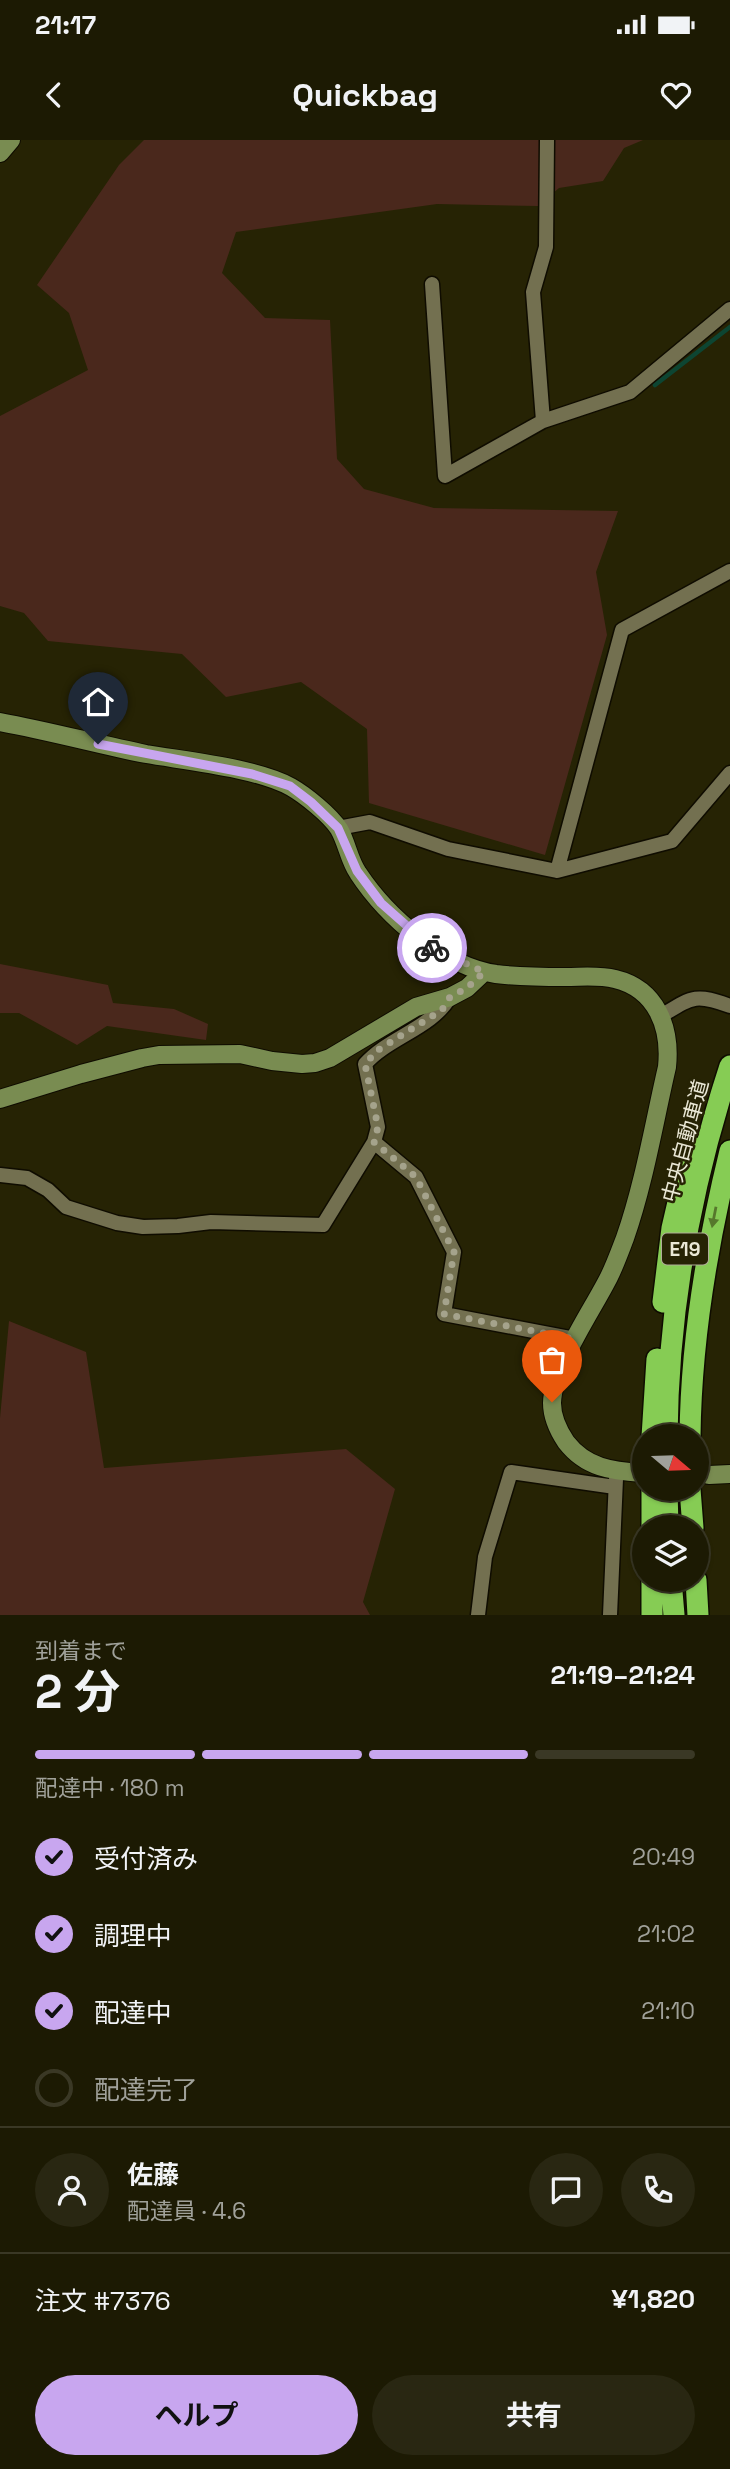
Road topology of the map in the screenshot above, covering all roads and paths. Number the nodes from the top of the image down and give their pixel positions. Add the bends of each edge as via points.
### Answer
1 (11, 140) edge
2 (547, 140) edge
3 (0, 153) edge
4 (432, 284) dead end
5 (730, 309) edge
6 (543, 421) junction
7 (730, 571) edge
8 (0, 722) edge
9 (730, 773) edge
10 (338, 828) junction
11 (557, 871) junction
12 (484, 972) junction
13 (450, 997) junction
14 (730, 1006) edge
15 (661, 1016) junction
16 (730, 1066) edge
17 (0, 1099) edge
18 (710, 1131) junction
19 (374, 1142) junction
20 (730, 1151) edge
21 (0, 1175) edge
22 (575, 1339) junction
23 (652, 1424) edge
24 (668, 1424) edge
25 (691, 1424) edge
26 (730, 1474) edge
27 (709, 1475) dead end
28 (616, 1479) junction
29 (632, 1480) edge
30 (652, 1592) edge
31 (672, 1592) edge
32 (697, 1592) edge
33 (478, 1615) edge
34 (610, 1615) edge
35 (652, 1615) edge
36 (674, 1615) edge
37 (698, 1615) edge

1 - 3 street
2 - 6 street via 546,247 533,292
4 - 6 street via 445,476
5 - 6 street via 630,392
7 - 11 street via 622,630
8 - 10 street via 252,774 290,786
9 - 11 street via 672,841
10 - 11 street via 370,822 448,849
10 - 12 street via 357,871 381,903 433,950
12 - 13 street
12 - 15 street via 613,978 644,994
13 - 17 street via 416,1007 315,1063 240,1054 159,1055
13 - 19 street via 442,1010 378,1050 365,1064 378,1127
14 - 15 street via 705,997 684,1002
15 - 22 street via 668,1038 667,1067 632,1212 609,1277
16 - 18 highway, 中央自動車道 / E19
18 - 23 highway via 685,1172 672,1228
18 - 24 highway, 中央自動車道 / E19 via 675,1309
19 - 21 street via 323,1225 211,1222 143,1227 117,1223 66,1207 48,1189 27,1178
19 - 22 street via 416,1177 454,1252 444,1314
20 -> 25 highway, E19 via 714,1215 698,1318
22 - 28 street via 554,1389 553,1414 573,1451
26 - 27 street
28 - 29 street
28 - 33 street via 511,1472 485,1557
28 - 34 street
30 - 35 highway
31 - 36 highway
32 - 37 highway

